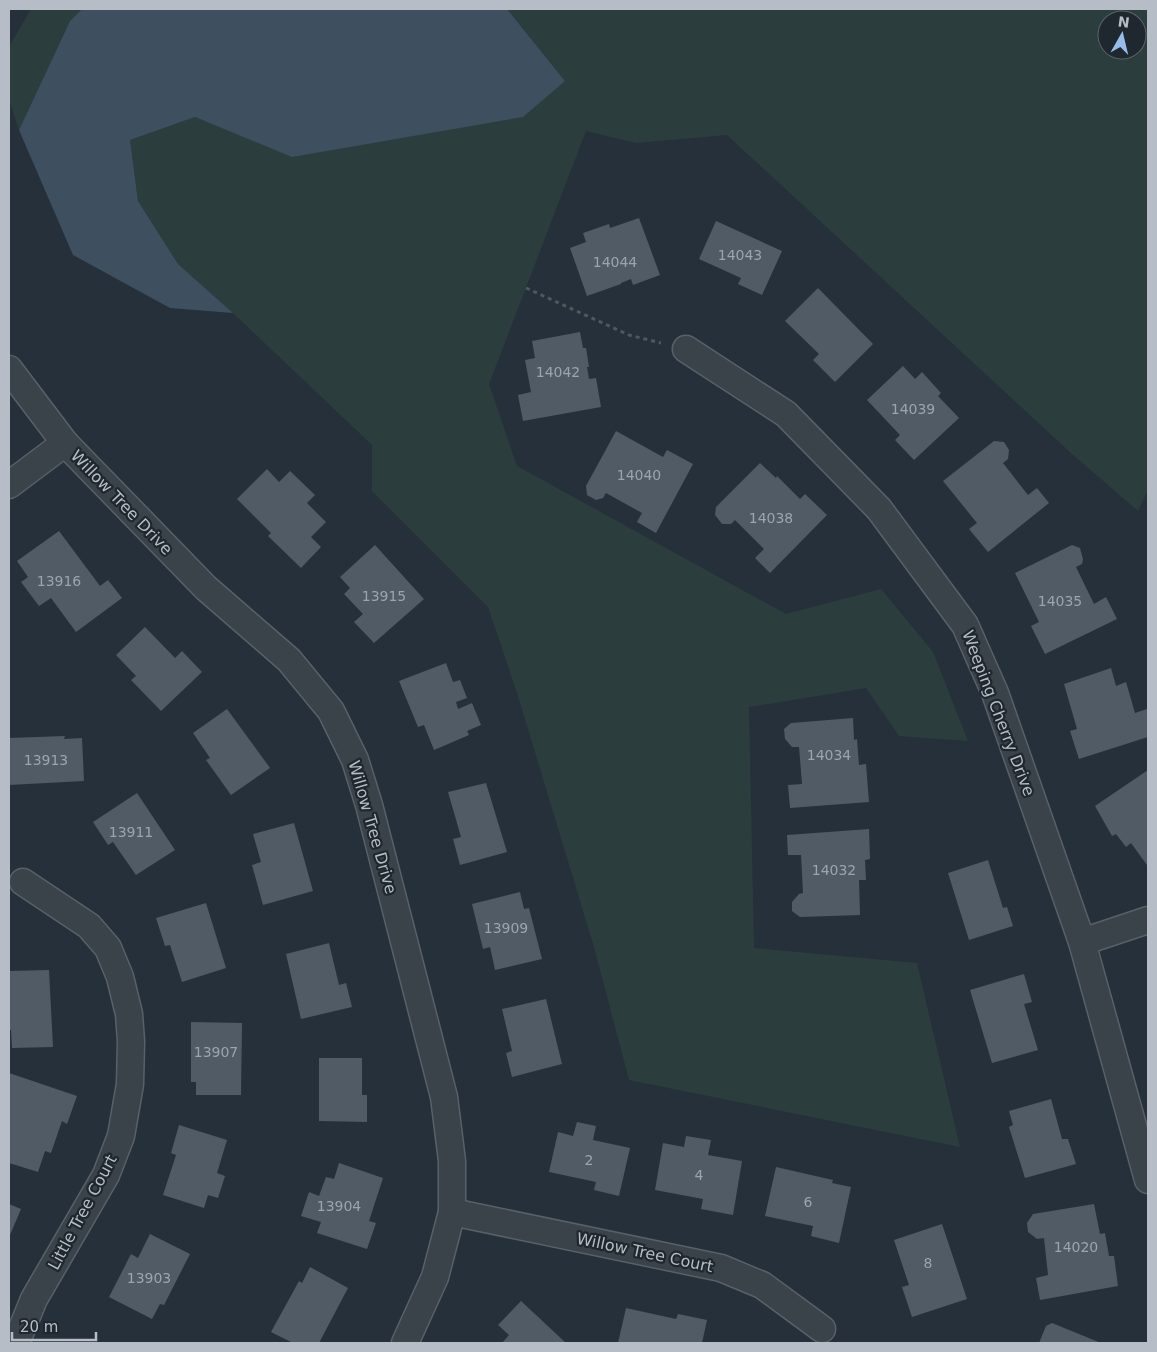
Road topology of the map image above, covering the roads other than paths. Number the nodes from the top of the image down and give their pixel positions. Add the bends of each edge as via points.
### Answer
1 (686, 349) road end
2 (9, 369) edge
3 (65, 443) junction
4 (9, 485) edge
5 (23, 882) dead end
6 (1148, 920) edge
7 (1082, 942) junction
8 (1148, 1180) edge
9 (452, 1212) junction
10 (822, 1330) dead end
11 (16, 1343) edge
12 (405, 1343) edge

1 - 7 street, Weeping Cherry Drive via 786,414 879,509 966,625 995,693
2 - 3 street, Willow Tree Drive
3 - 4 street
3 - 9 street, Willow Tree Drive via 206,588 289,660 331,711 355,760 369,805 444,1097 452,1161
5 - 11 street, Little Tree Court via 89,926 108,948 120,977 129,1014 131,1049 130,1084 121,1136 106,1175 34,1299
6 - 7 street
7 - 8 street, Weeping Cherry Drive
9 - 10 street, Willow Tree Court via 721,1268 762,1285
9 - 12 street, Willow Tree Drive via 435,1277

